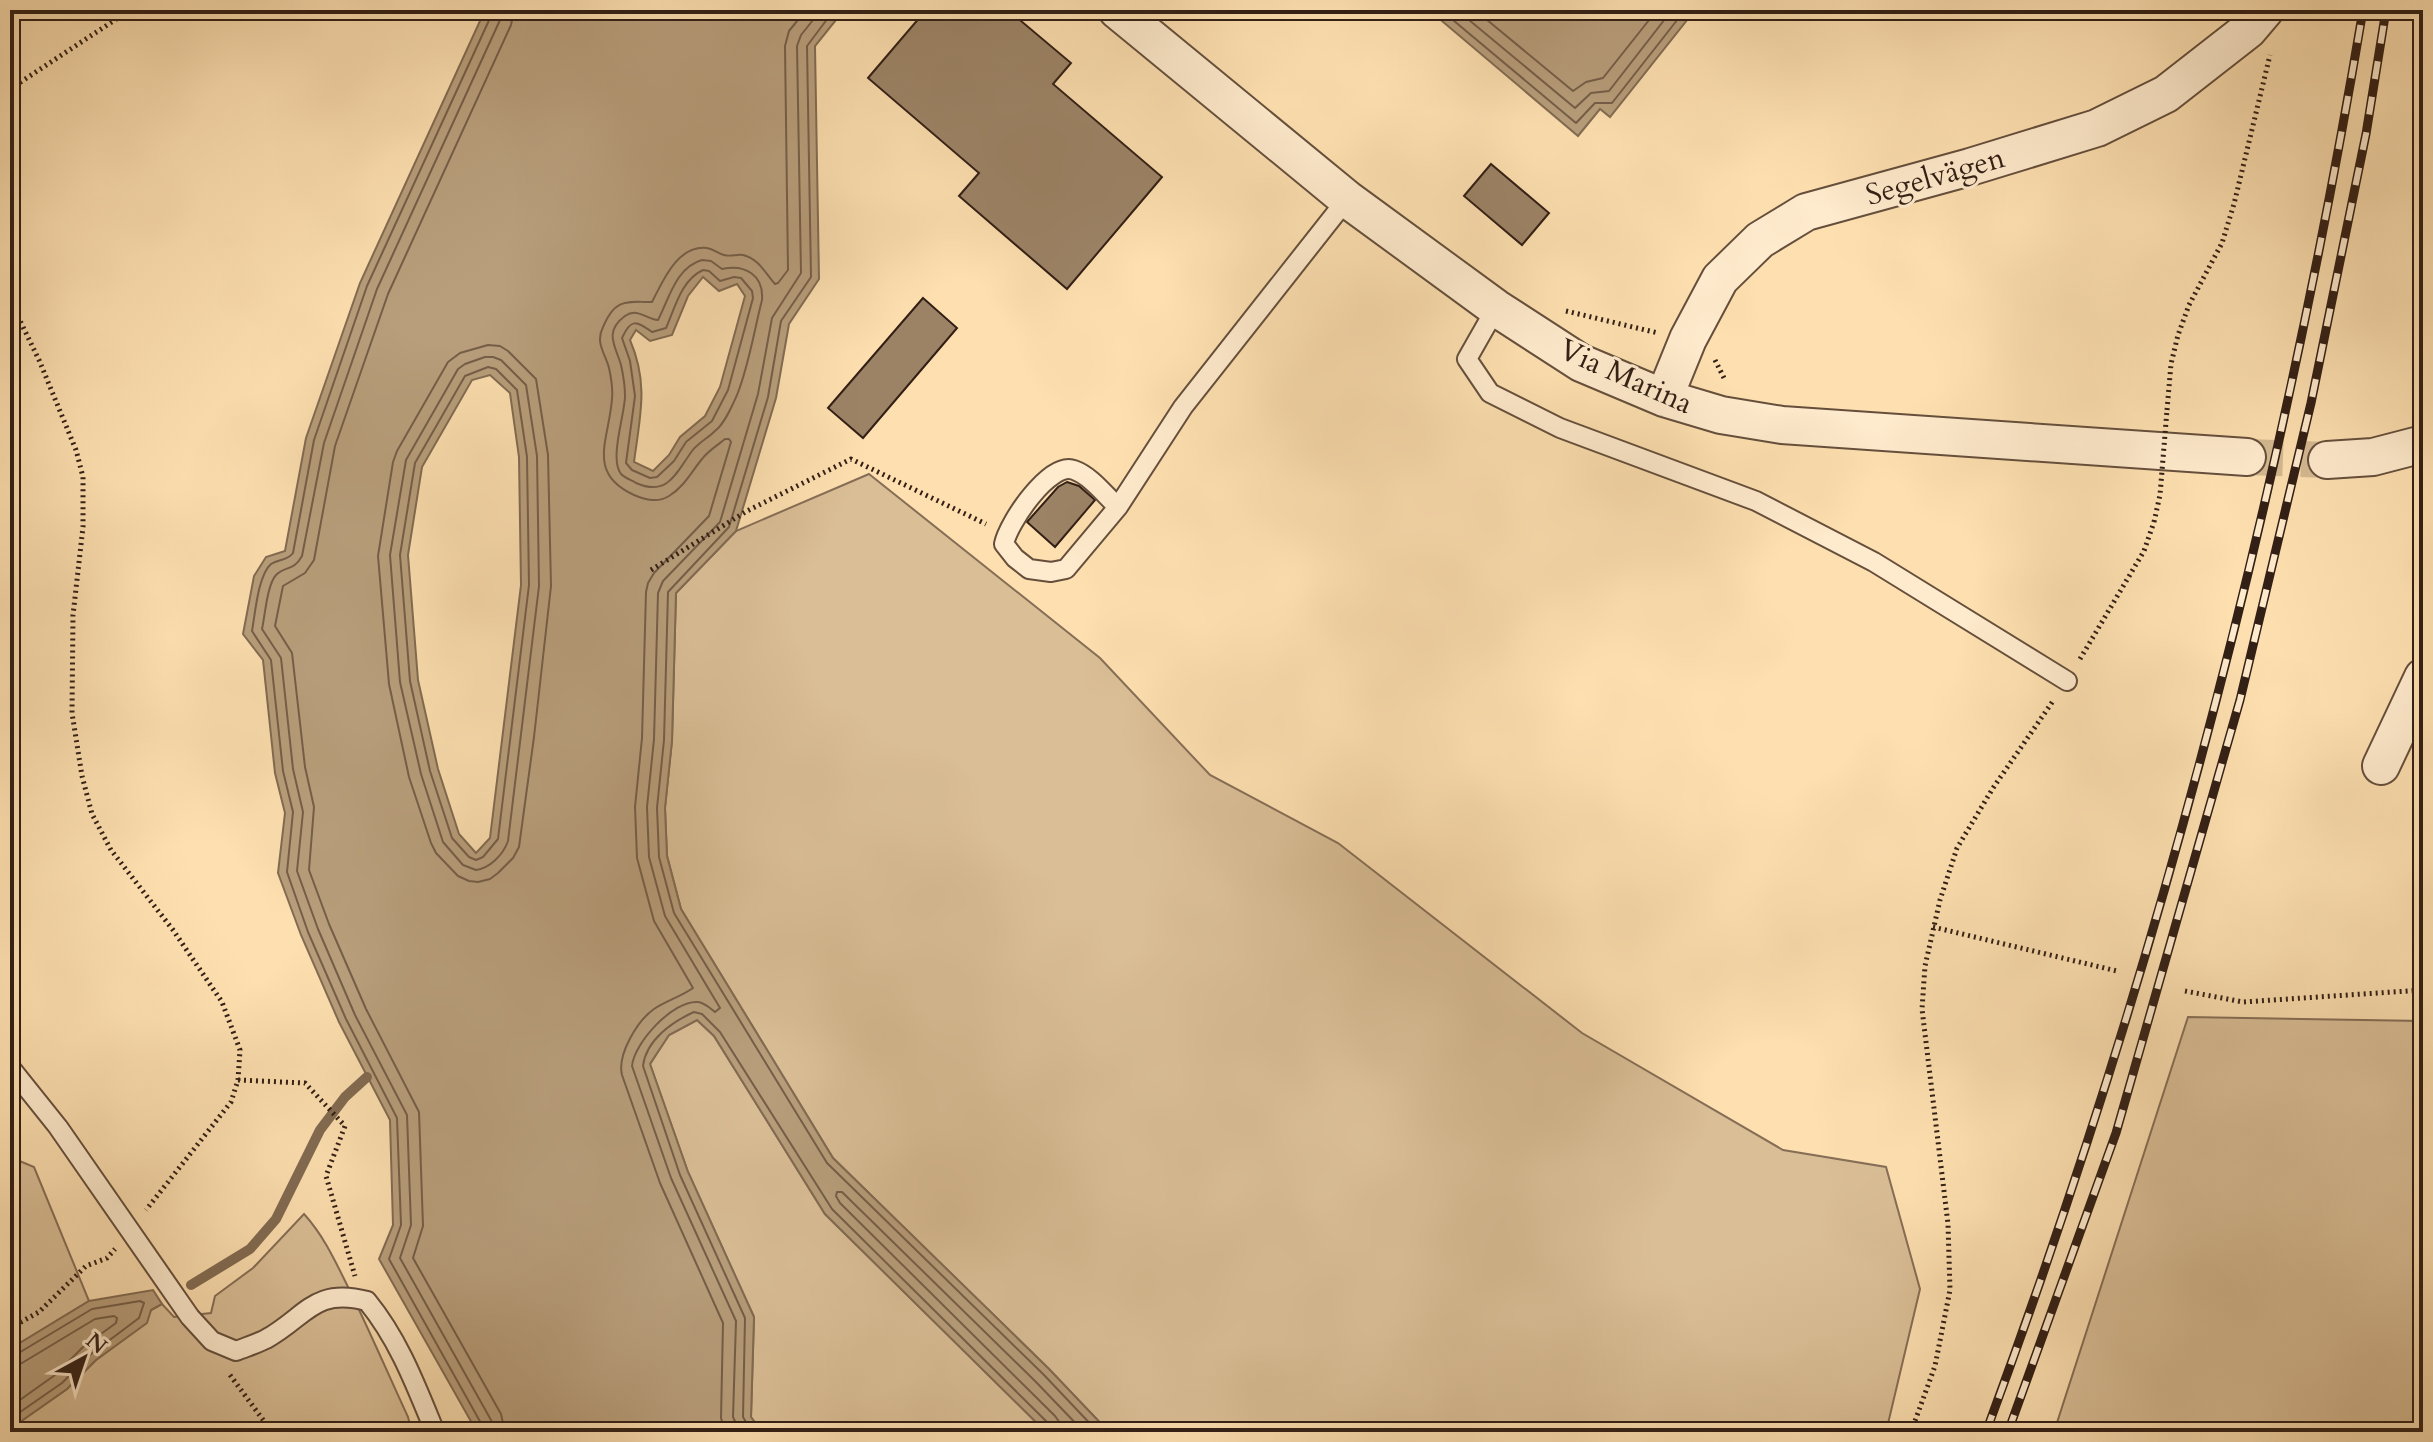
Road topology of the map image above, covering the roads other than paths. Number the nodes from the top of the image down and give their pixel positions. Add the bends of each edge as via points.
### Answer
1 (1117, 10) edge
2 (2265, 11) edge
3 (1347, 199) junction
4 (1496, 308) junction
5 (1664, 398) junction
6 (2423, 444) edge
7 (2247, 457) tunnel mouth
8 (2327, 460) tunnel mouth
9 (1118, 507) junction
10 (2423, 677) edge
11 (2067, 681) road end
12 (2381, 766) dead end
13 (10, 1067) edge
14 (435, 1432) edge

1 - 3 street, Via Marina
2 - 5 street, Segelvägen via 2166,94 2097,128 1806,212 1760,240 1720,279
3 - 4 street, Via Marina
3 - 9 lane via 1183,407
4 - 5 street, Via Marina via 1581,363
4 - 11 lane via 1467,359 1490,393 1560,428 1756,501 1874,562
5 - 7 street, Via Marina via 1782,425
6 - 8 street via 2373,457
9 - 9 lane via 1066,569 1029,569 1004,544 1014,518 1061,470 1083,474
10 - 12 street
13 - 14 lane via 212,1341 236,1351 267,1339 316,1303 338,1296 367,1301 403,1355

